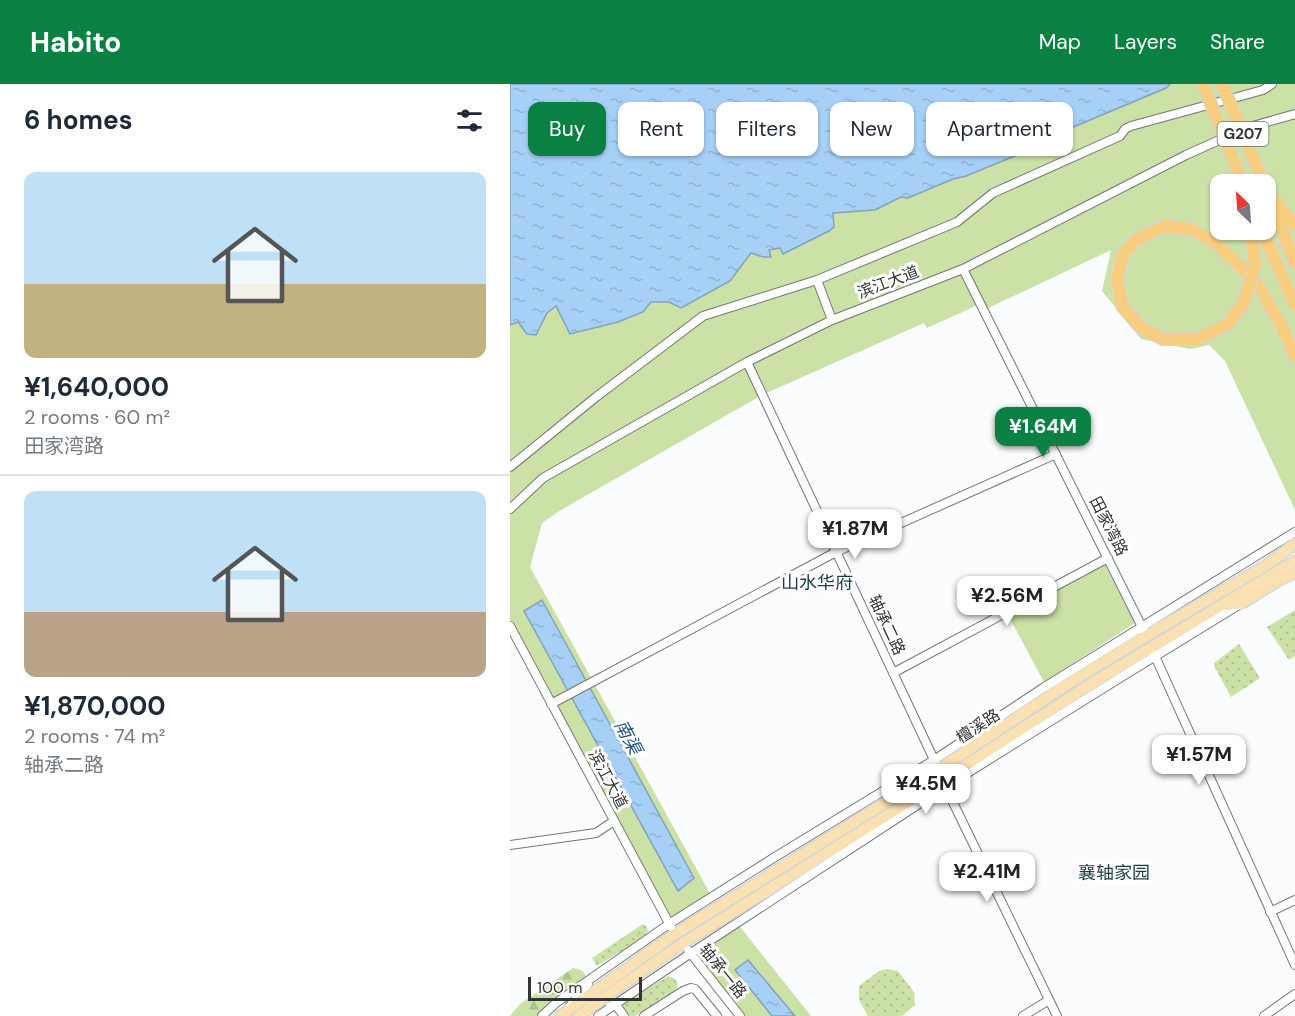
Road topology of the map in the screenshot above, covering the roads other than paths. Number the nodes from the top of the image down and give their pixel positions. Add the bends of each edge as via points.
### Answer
1 (1203, 84) edge
2 (1222, 84) edge
3 (1272, 84) edge
4 (1295, 114) edge
5 (1239, 174) edge
6 (1260, 174) edge
7 (1276, 202) edge
8 (1276, 215) edge
9 (1295, 226) edge
10 (1210, 239) edge
11 (1212, 240) edge
12 (1252, 240) edge
13 (1266, 240) edge
14 (1295, 263) edge
15 (963, 269) junction
16 (1251, 278) edge
17 (1251, 278) edge
18 (1251, 278) edge
19 (1251, 278) edge
20 (817, 280) junction
21 (1295, 305) edge
22 (832, 320) junction
23 (1295, 356) edge
24 (747, 362) junction
25 (1056, 454) junction
26 (510, 467) edge
27 (510, 509) edge
28 (1295, 532) edge
29 (1295, 542) edge
30 (836, 552) junction
31 (1108, 558) junction
32 (1295, 561) edge
33 (1295, 573) edge
34 (1244, 602) junction
35 (1221, 606) junction
36 (510, 626) edge
37 (1144, 632) junction
38 (1153, 652) junction
39 (893, 673) junction
40 (553, 703) junction
41 (936, 765) junction
42 (944, 784) junction
43 (614, 821) junction
44 (510, 845) edge
45 (1295, 900) edge
46 (1270, 912) junction
47 (672, 929) junction
48 (682, 944) junction
49 (691, 953) junction
50 (1295, 965) edge
51 (594, 977) junction
52 (1295, 994) edge
53 (1049, 1000) junction
54 (615, 1004) junction
55 (563, 1013) edge
56 (542, 1016) edge
57 (581, 1016) edge
58 (598, 1016) edge
59 (624, 1016) edge
60 (644, 1016) edge
61 (717, 1016) edge
62 (740, 1016) edge
63 (1023, 1016) edge
64 (1057, 1016) edge
65 (1264, 1016) edge

1 - 5 highway, G207, bridge
2 - 6 highway, G207, bridge
3 - 20 street via 1263,90 1131,126 1120,136 993,193 957,222
4 - 15 street, 滨江大道 via 1246,128 1186,155
7 - 9 highway
8 - 14 highway
10 - 17 highway, bridge via 1190,229 1166,226 1137,239 1122,256 1117,280 1122,306 1140,327 1163,339 1197,339 1229,322 1244,302
11 - 18 highway, bridge
12 - 16 highway, bridge
13 - 21 highway
15 - 22 street, 滨江大道
15 - 25 street, 田家湾路
19 - 23 highway, bridge via 1281,325
20 - 22 street
20 - 26 street via 703,316
22 - 24 street, 滨江大道
24 - 27 street, 滨江大道 via 543,478
24 - 30 street, 轴承二路
25 - 30 street
25 - 31 street, 田家湾路
28 - 37 street
29 - 37 main road, 檀溪路 via 1269,563
30 - 39 street, 轴承二路
30 - 40 street
31 - 37 street, 田家湾路
31 - 39 street
32 - 35 main road, 檀溪路
33 - 34 main road
34 - 35 main road
34 - 38 street
35 - 38 main road, 檀溪路
36 - 40 street, 滨江大道
37 - 41 main road, 檀溪路
38 - 42 main road, 檀溪路 via 1094,682
38 - 46 street
39 - 41 street, 轴承二路
40 - 43 street, 滨江大道
41 - 47 main road, 檀溪路
42 - 48 main road, 檀溪路
42 - 49 street
42 - 53 street
43 - 44 street via 596,833
43 - 47 street, 滨江大道
45 - 46 street
46 - 50 street
47 - 48 street, 滨江大道
47 - 51 street
47 - 55 main road, 檀溪路
48 - 49 street, 轴承一路
48 - 57 main road, 檀溪路
49 - 54 street
49 - 62 street, 轴承一路
51 - 55 street
51 - 56 street
52 - 65 street
53 - 63 street
53 - 64 street
54 - 57 street
54 - 58 street
54 - 59 street
60 - 61 street via 691,987

